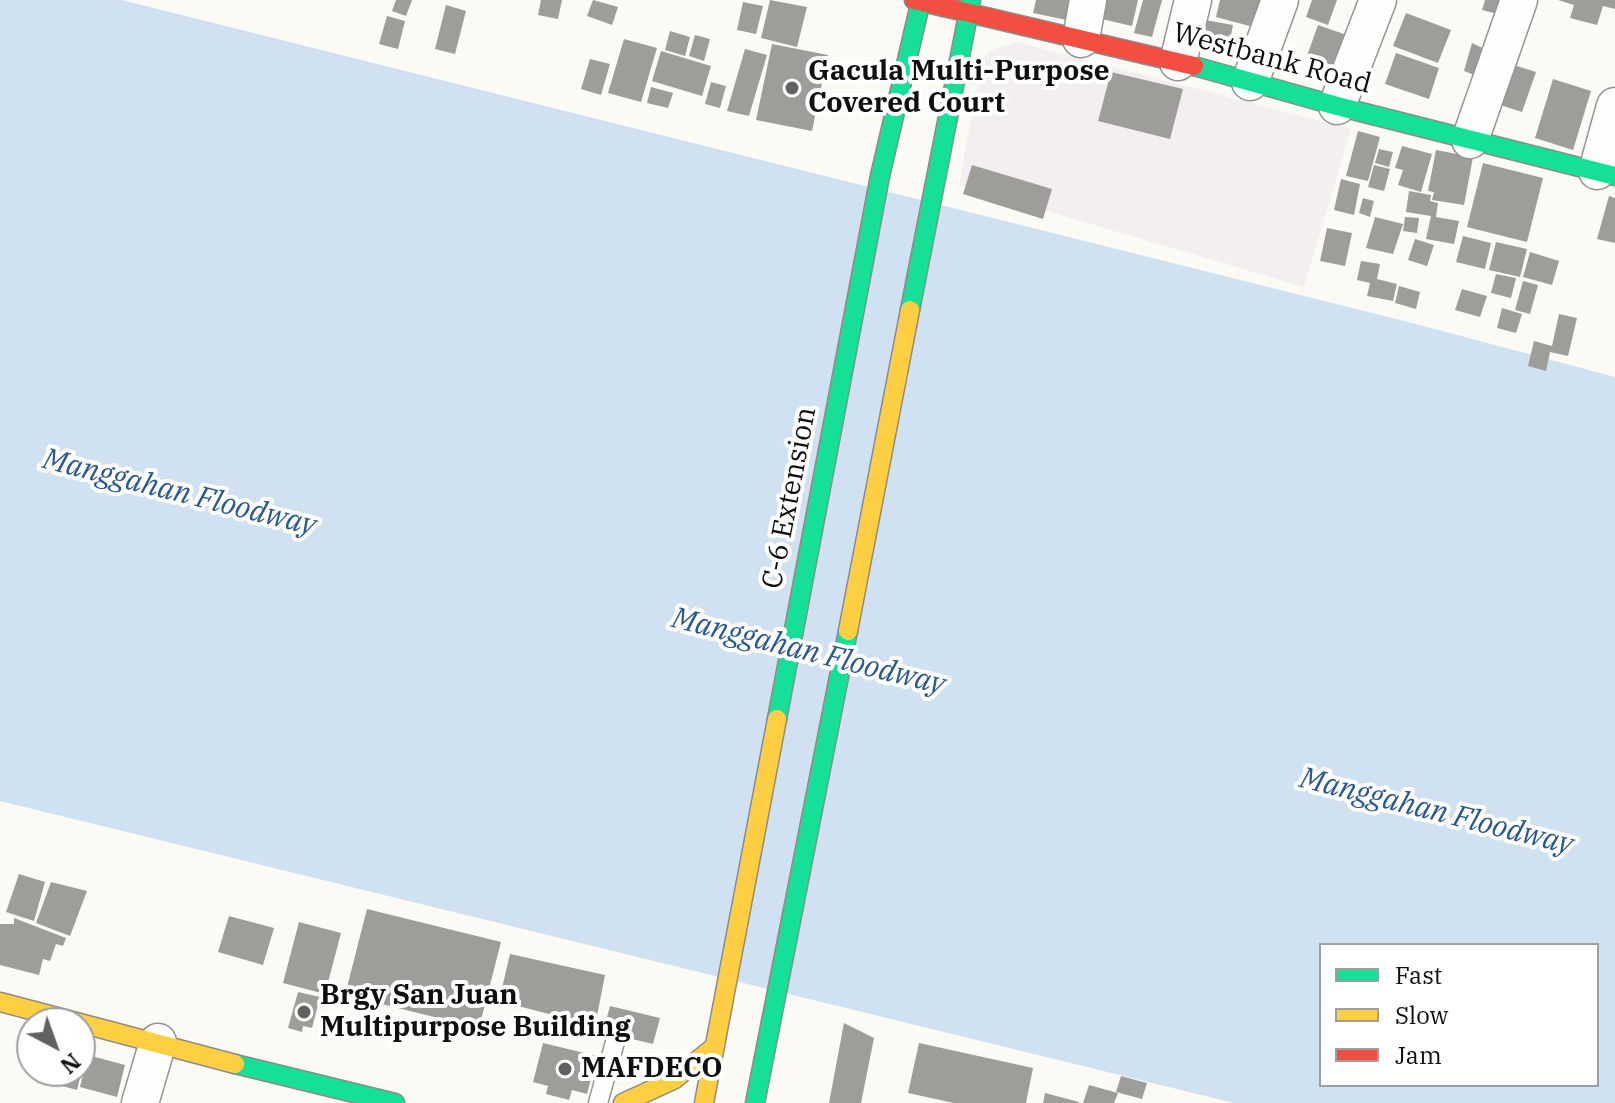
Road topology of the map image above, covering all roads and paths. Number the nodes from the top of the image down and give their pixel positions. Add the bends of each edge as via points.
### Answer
1 (1088, 0) edge
2 (1193, 0) edge
3 (1280, 0) edge
4 (1378, 0) edge
5 (1519, 0) edge
6 (918, 1) edge
7 (970, 8) edge
8 (1081, 39) junction
9 (1178, 62) junction
10 (1250, 82) junction
11 (1337, 106) junction
12 (1615, 106) edge
13 (1470, 140) junction
14 (1606, 173) edge
15 (0, 1002) edge
16 (158, 1042) junction
17 (615, 1042) dead end
18 (715, 1046) junction
19 (293, 1091) edge
20 (760, 1092) edge
21 (140, 1103) edge
22 (395, 1103) edge
23 (598, 1103) edge
24 (623, 1103) edge
25 (704, 1103) edge

1 - 8 street
2 - 9 street
3 - 10 street
4 - 11 street
5 - 13 street
6 - 7 main road, Westbank Road
6 - 18 main road, C-6 Extension
7 - 8 main road, Westbank Road
7 - 20 main road
8 - 9 main road, Westbank Road
9 - 10 main road, Westbank Road
10 - 11 main road, Westbank Road
11 - 13 main road, Westbank Road
12 - 14 street
13 - 14 main road, Westbank Road
15 - 16 main road
16 - 19 main road
16 - 21 street
17 - 23 lane
18 - 24 main road via 675,1079
18 - 25 main road, C-6 Extension
19 - 22 main road

